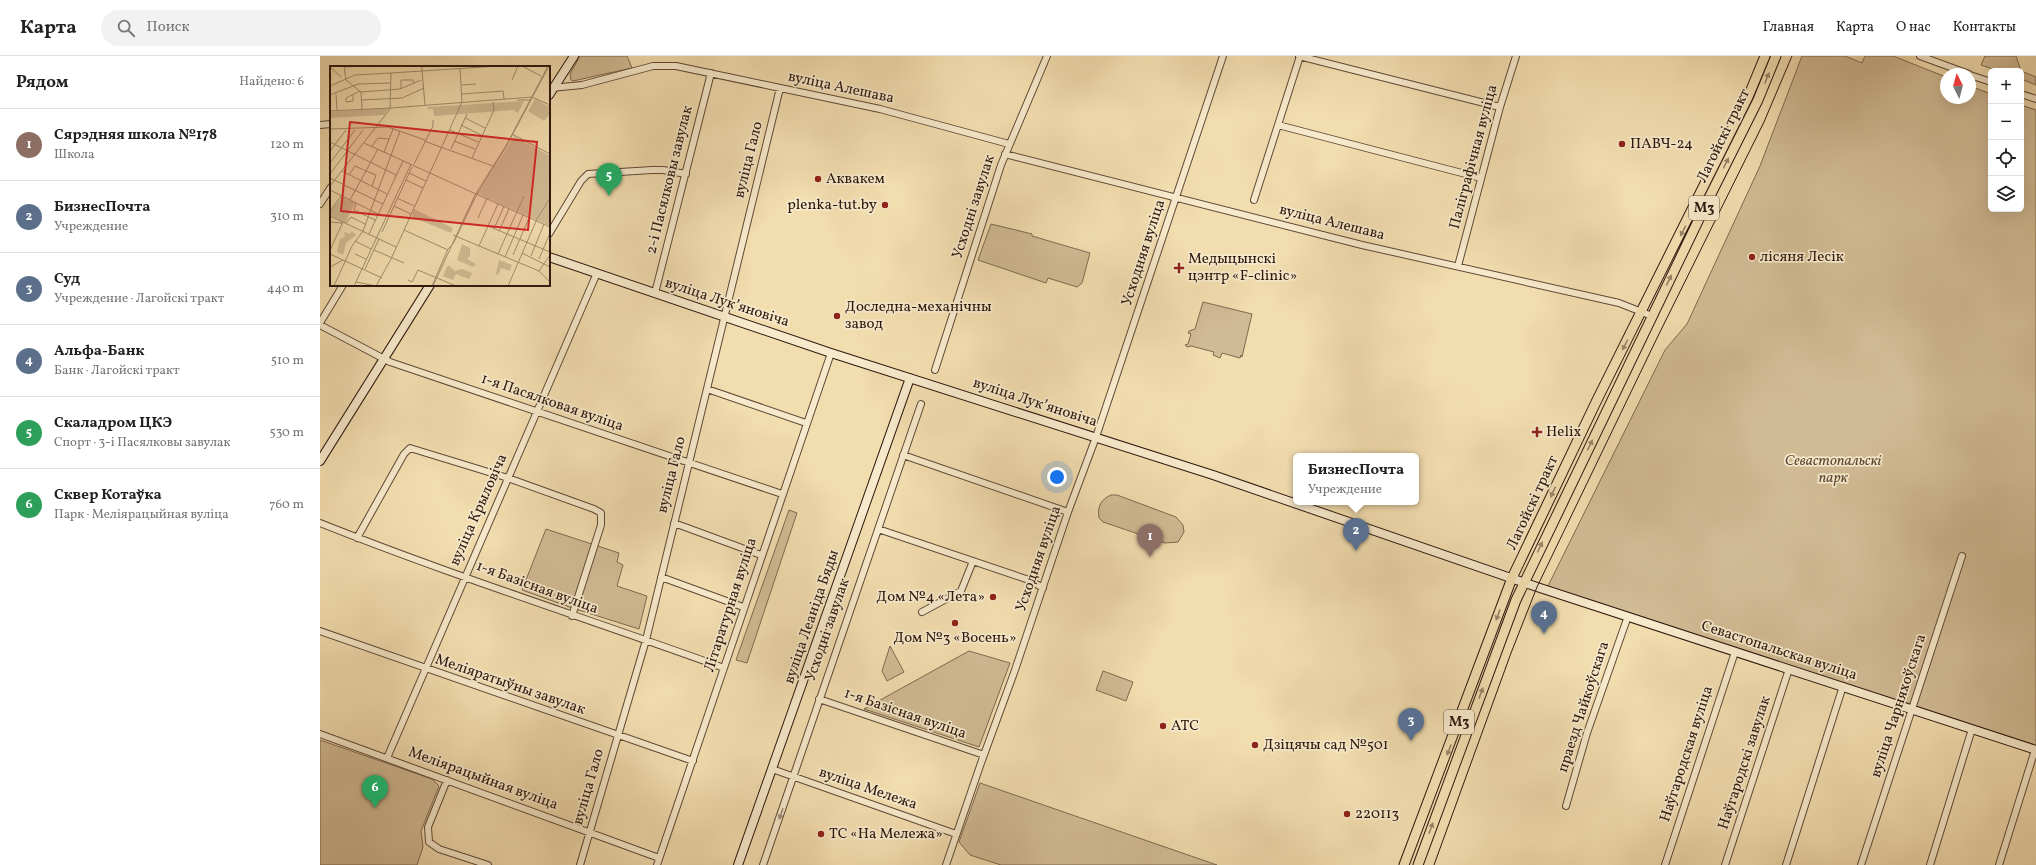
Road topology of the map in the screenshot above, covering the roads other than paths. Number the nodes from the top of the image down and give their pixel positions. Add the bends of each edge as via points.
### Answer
1 (574, 56) edge
2 (1047, 56) edge
3 (1223, 56) edge
4 (1300, 56) edge
5 (1516, 56) edge
6 (1765, 56) edge
7 (1776, 56) edge
8 (1920, 56) edge
9 (1953, 68) edge
10 (711, 73) junction
11 (1976, 77) edge
12 (1988, 81) edge
13 (551, 88) edge
14 (780, 88) junction
15 (2024, 95) edge
16 (2036, 99) edge
17 (1500, 107) junction
18 (330, 124) edge
19 (320, 125) edge
20 (1278, 126) junction
21 (1009, 144) junction
22 (1005, 154) junction
23 (686, 174) junction
24 (1481, 178) junction
25 (330, 189) edge
26 (1176, 196) junction
27 (1254, 200) dead end
28 (320, 204) edge
29 (550, 232) edge
30 (550, 257) edge
31 (1458, 266) junction
32 (597, 273) junction
33 (342, 286) edge
34 (429, 286) edge
35 (655, 293) junction
36 (1642, 310) junction
37 (724, 316) junction
38 (1652, 316) junction
39 (320, 324) edge
40 (831, 352) junction
41 (384, 359) junction
42 (935, 370) dead end
43 (910, 378) junction
44 (707, 389) junction
45 (921, 404) dead end
46 (536, 412) junction
47 (806, 423) junction
48 (1096, 437) junction
49 (903, 455) junction
50 (320, 461) edge
51 (689, 461) junction
52 (508, 478) junction
53 (782, 494) junction
54 (1293, 502) edge
55 (1301, 505) edge
56 (1068, 512) junction
57 (320, 523) edge
58 (674, 523) junction
59 (878, 529) junction
60 (357, 538) junction
61 (761, 555) junction
62 (1962, 556) dead end
63 (973, 561) junction
64 (464, 576) junction
65 (661, 578) junction
66 (1512, 578) junction
67 (1524, 582) junction
68 (1043, 588) junction
69 (743, 607) junction
70 (922, 612) dead end
71 (572, 616) junction
72 (1628, 616) junction
73 (320, 631) edge
74 (646, 640) junction
75 (1735, 652) junction
76 (724, 668) junction
77 (424, 669) junction
78 (1789, 669) junction
79 (1843, 686) junction
80 (819, 699) junction
81 (1912, 709) junction
82 (1972, 729) junction
83 (320, 734) edge
84 (618, 736) junction
85 (2035, 750) edge
86 (984, 755) junction
87 (387, 758) junction
88 (693, 761) junction
89 (772, 770) junction
90 (794, 777) junction
91 (447, 780) junction
92 (1566, 806) dead end
93 (590, 832) junction
94 (956, 834) junction
95 (658, 862) edge
96 (488, 865) edge
97 (580, 865) edge
98 (738, 865) edge
99 (763, 865) edge
100 (946, 865) edge
101 (1404, 865) edge
102 (1418, 865) edge
103 (1666, 865) edge
104 (1725, 865) edge
105 (1786, 865) edge
106 (1860, 865) edge
107 (1930, 865) edge
108 (1999, 865) edge

1 - 13 main road
2 - 21 street, Усходні завулак
3 - 26 street, Усходняя вуліца
4 - 17 street
4 - 20 street
5 - 17 street, Паліграфічная вуліца
6 -> 36 main road, Лагойскі тракт / М3 via 1745,103
38 -> 7 main road, Лагойскі тракт / М3 via 1758,100
8 - 9 street
10 - 13 street, вуліца Алешава via 661,65 582,85
10 - 14 street, вуліца Алешава
10 - 23 street, 2-і Пасялковы завулак
11 - 12 street
14 - 21 street, вуліца Алешава via 880,109
14 - 37 street, вуліца Гало
15 - 16 street
17 - 24 street, Паліграфічная вуліца
18 - 19 street
20 - 24 street
20 - 27 street
21 - 22 street, Усходні завулак
22 - 26 street, вуліца Алешава
22 - 42 street, Усходні завулак
23 - 29 street via 652,170 588,174 581,181
23 - 35 street, 2-і Пасялковы завулак
24 - 31 street, Паліграфічная вуліца
25 - 28 street
26 - 31 street, вуліца Алешава via 1362,245
26 - 48 street, Усходняя вуліца
30 - 32 main road, вуліца Лукʼяновіча
31 - 36 street, вуліца Алешава
32 - 35 main road, вуліца Лукʼяновіча
32 - 46 street, вуліца Крыловіча
33 - 39 street
34 - 41 main road
35 - 37 main road, вуліца Лукʼяновіча
36 - 38 street, вуліца Алешава
36 -> 66 main road, Лагойскі тракт / М3
37 - 40 main road, вуліца Лукʼяновіча
37 - 44 street, вуліца Гало
67 -> 38 main road, Лагойскі тракт / М3
39 - 41 street, 1-я Пасялковая вуліца
40 - 43 main road, вуліца Лукʼяновіча
40 - 47 street, Літаратурная вуліца
41 - 46 street, 1-я Пасялковая вуліца
41 - 50 main road
43 - 48 main road, вуліца Лукʼяновіча
43 - 89 main road, вуліца Леаніда Бяды
44 - 47 street
44 - 51 street, вуліца Гало
45 - 49 street, Усходні завулак
46 - 51 street, 1-я Пасялковая вуліца
46 - 52 street, вуліца Крыловіча
47 - 53 street, Літаратурная вуліца
48 - 54 main road, вуліца Лукʼяновіча
48 - 56 street, Усходняя вуліца
49 - 56 street
49 - 59 street, Усходні завулак
51 - 53 street, 1-я Пасялковая вуліца
51 - 58 street, вуліца Гало
52 - 60 street via 407,449
52 - 64 street, вуліца Крыловіча
52 - 71 street via 601,512 601,525
53 - 61 street, Літаратурная вуліца
55 - 66 main road, вуліца Лукʼяновіча
56 - 68 street, Усходняя вуліца
57 - 60 street, 1-я Базісная вуліца
58 - 61 street
58 - 65 street, вуліца Гало
59 - 63 street
59 - 80 street, Усходні завулак
60 - 64 street, 1-я Базісная вуліца
61 - 69 street, Літаратурная вуліца
62 - 81 street, вуліца Чарняхоўскага
63 - 68 street via 1028,580
63 - 70 street via 961,592
64 - 71 street, 1-я Базісная вуліца
64 - 77 street, вуліца Крыловіча
65 - 69 street
65 - 74 street, вуліца Гало
66 - 67 main road, Севастопальская вуліца
66 -> 101 main road, Лагойскі тракт / М3
67 - 72 main road, Севастопальская вуліца
102 -> 67 main road, Лагойскі тракт / М3
68 - 86 street, Усходняя вуліца
69 - 76 street, Літаратурная вуліца
71 - 74 street, 1-я Базісная вуліца
72 - 75 main road, Севастопальская вуліца
72 - 92 street, праезд Чайкоўскага via 1587,733
73 - 77 street, Меліяратыўны завулак
74 - 76 street, 1-я Базісная вуліца
74 - 84 street, вуліца Гало
75 - 78 main road, Севастопальская вуліца
75 - 103 street, Наўгародская вуліца
76 - 88 street, Літаратурная вуліца
77 - 84 street, Меліяратыўны завулак
77 - 87 street, вуліца Крыловіча
78 - 79 main road, Севастопальская вуліца
78 - 104 street, Наўгародскі завулак
79 - 81 main road, Севастопальская вуліца
79 - 105 street
80 - 86 street, 1-я Базісная вуліца
80 - 90 street, Усходні завулак
81 - 82 main road, Севастопальская вуліца
81 - 106 street, вуліца Чарняхоўскага
82 - 85 main road, Севастопальская вуліца
82 - 107 street
83 - 87 street, Меліярацыйная вуліца
84 - 88 street, Меліяратыўны завулак
84 - 93 street, вуліца Гало
85 - 108 street
86 - 94 street, Усходняя вуліца
87 - 91 street, Меліярацыйная вуліца
88 - 95 street, Літаратурная вуліца
89 - 90 street, вуліца Мележа
89 - 98 main road, вуліца Леаніда Бяды
90 - 94 street, вуліца Мележа
90 -> 99 street, Усходні завулак
91 - 93 street, Меліярацыйная вуліца
91 - 96 street via 427,833 429,842 439,849
93 - 95 street, Меліярацыйная вуліца
93 - 97 street, вуліца Гало
94 - 100 street, Усходняя вуліца

